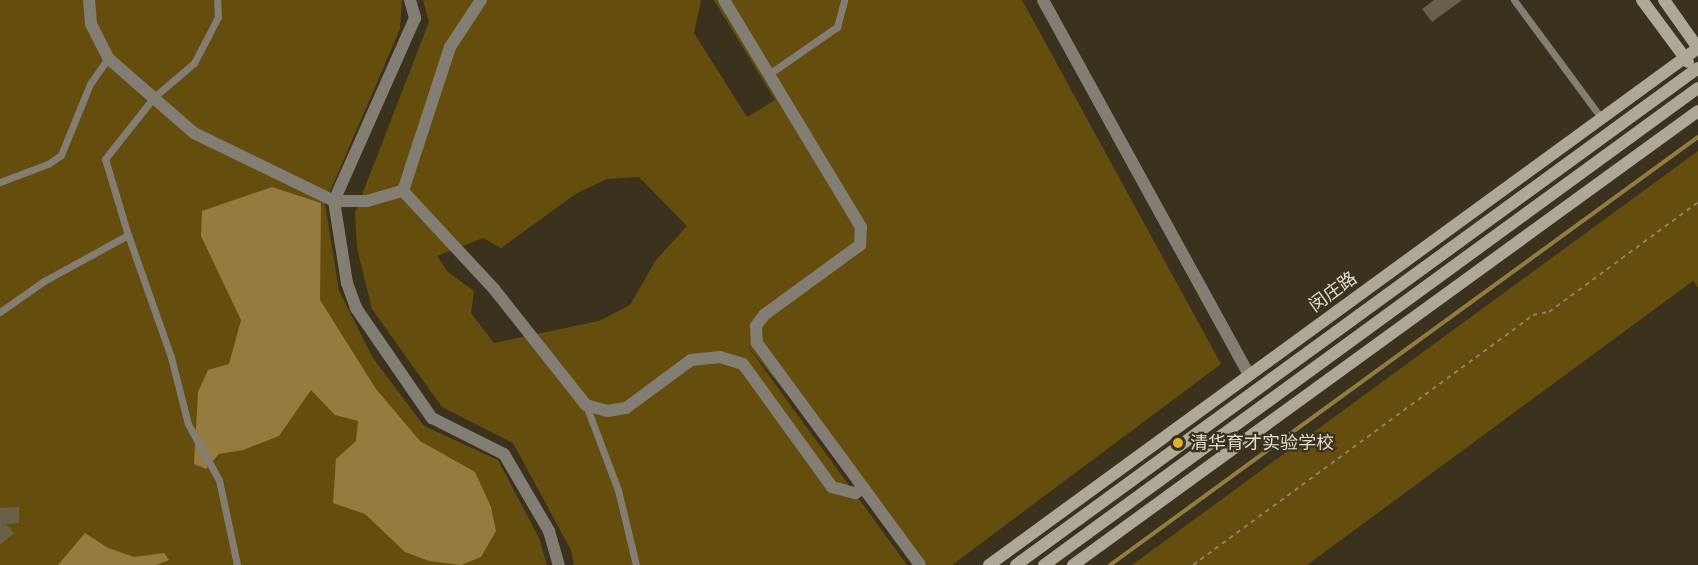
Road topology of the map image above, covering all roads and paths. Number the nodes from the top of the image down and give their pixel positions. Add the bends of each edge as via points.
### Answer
1 (88, 0) edge
2 (217, 0) edge
3 (410, 0) edge
4 (481, 0) edge
5 (724, 0) edge
6 (844, 0) edge
7 (1043, 0) edge
8 (1514, 0) edge
9 (1642, 0) edge
10 (1664, 0) edge
11 (1698, 48) edge
12 (108, 58) junction
13 (1684, 58) junction
14 (1697, 72) edge
15 (769, 74) junction
16 (1698, 88) edge
17 (153, 98) junction
18 (1698, 111) edge
19 (1602, 119) junction
20 (0, 182) edge
21 (403, 190) junction
22 (334, 201) junction
23 (1698, 202) edge
24 (128, 235) junction
25 (0, 312) edge
26 (1249, 375) junction
27 (586, 405) junction
28 (864, 488) junction
29 (237, 565) edge
30 (559, 565) edge
31 (636, 565) edge
32 (920, 565) edge
33 (989, 565) edge
34 (1016, 565) edge
35 (1044, 565) edge
36 (1073, 565) edge
37 (1193, 565) edge

1 - 12 street via 91,24
2 - 17 lane via 218,17 194,63
3 - 22 street via 415,18
4 - 21 street via 450,47
5 - 15 street
6 - 15 lane via 837,27
7 - 26 street
8 - 19 lane
9 - 13 main road
10 - 11 main road
11 - 13 main road, 闵庄路
12 - 17 street
12 - 20 lane via 90,84 61,155
13 - 14 main road
13 - 19 main road, 闵庄路
14 - 34 main road, 闵庄路
15 - 28 street via 861,227 860,245 764,315 756,326 757,343
16 - 35 main road
17 - 22 street via 194,133
17 - 24 lane via 105,159
18 - 36 main road
19 - 26 main road, 闵庄路
21 - 22 street via 367,201
21 - 27 street via 494,289
22 - 30 street via 347,283 356,308 432,418 504,454 549,531
23 - 37 path via 1549,312 1533,315
24 - 25 lane via 44,281
24 - 29 lane via 171,357 188,424 219,480
26 - 33 main road, 闵庄路
27 - 28 street via 607,411 626,408 691,360 720,357 743,364 832,487 855,493
27 - 31 lane via 618,490
28 - 32 street

